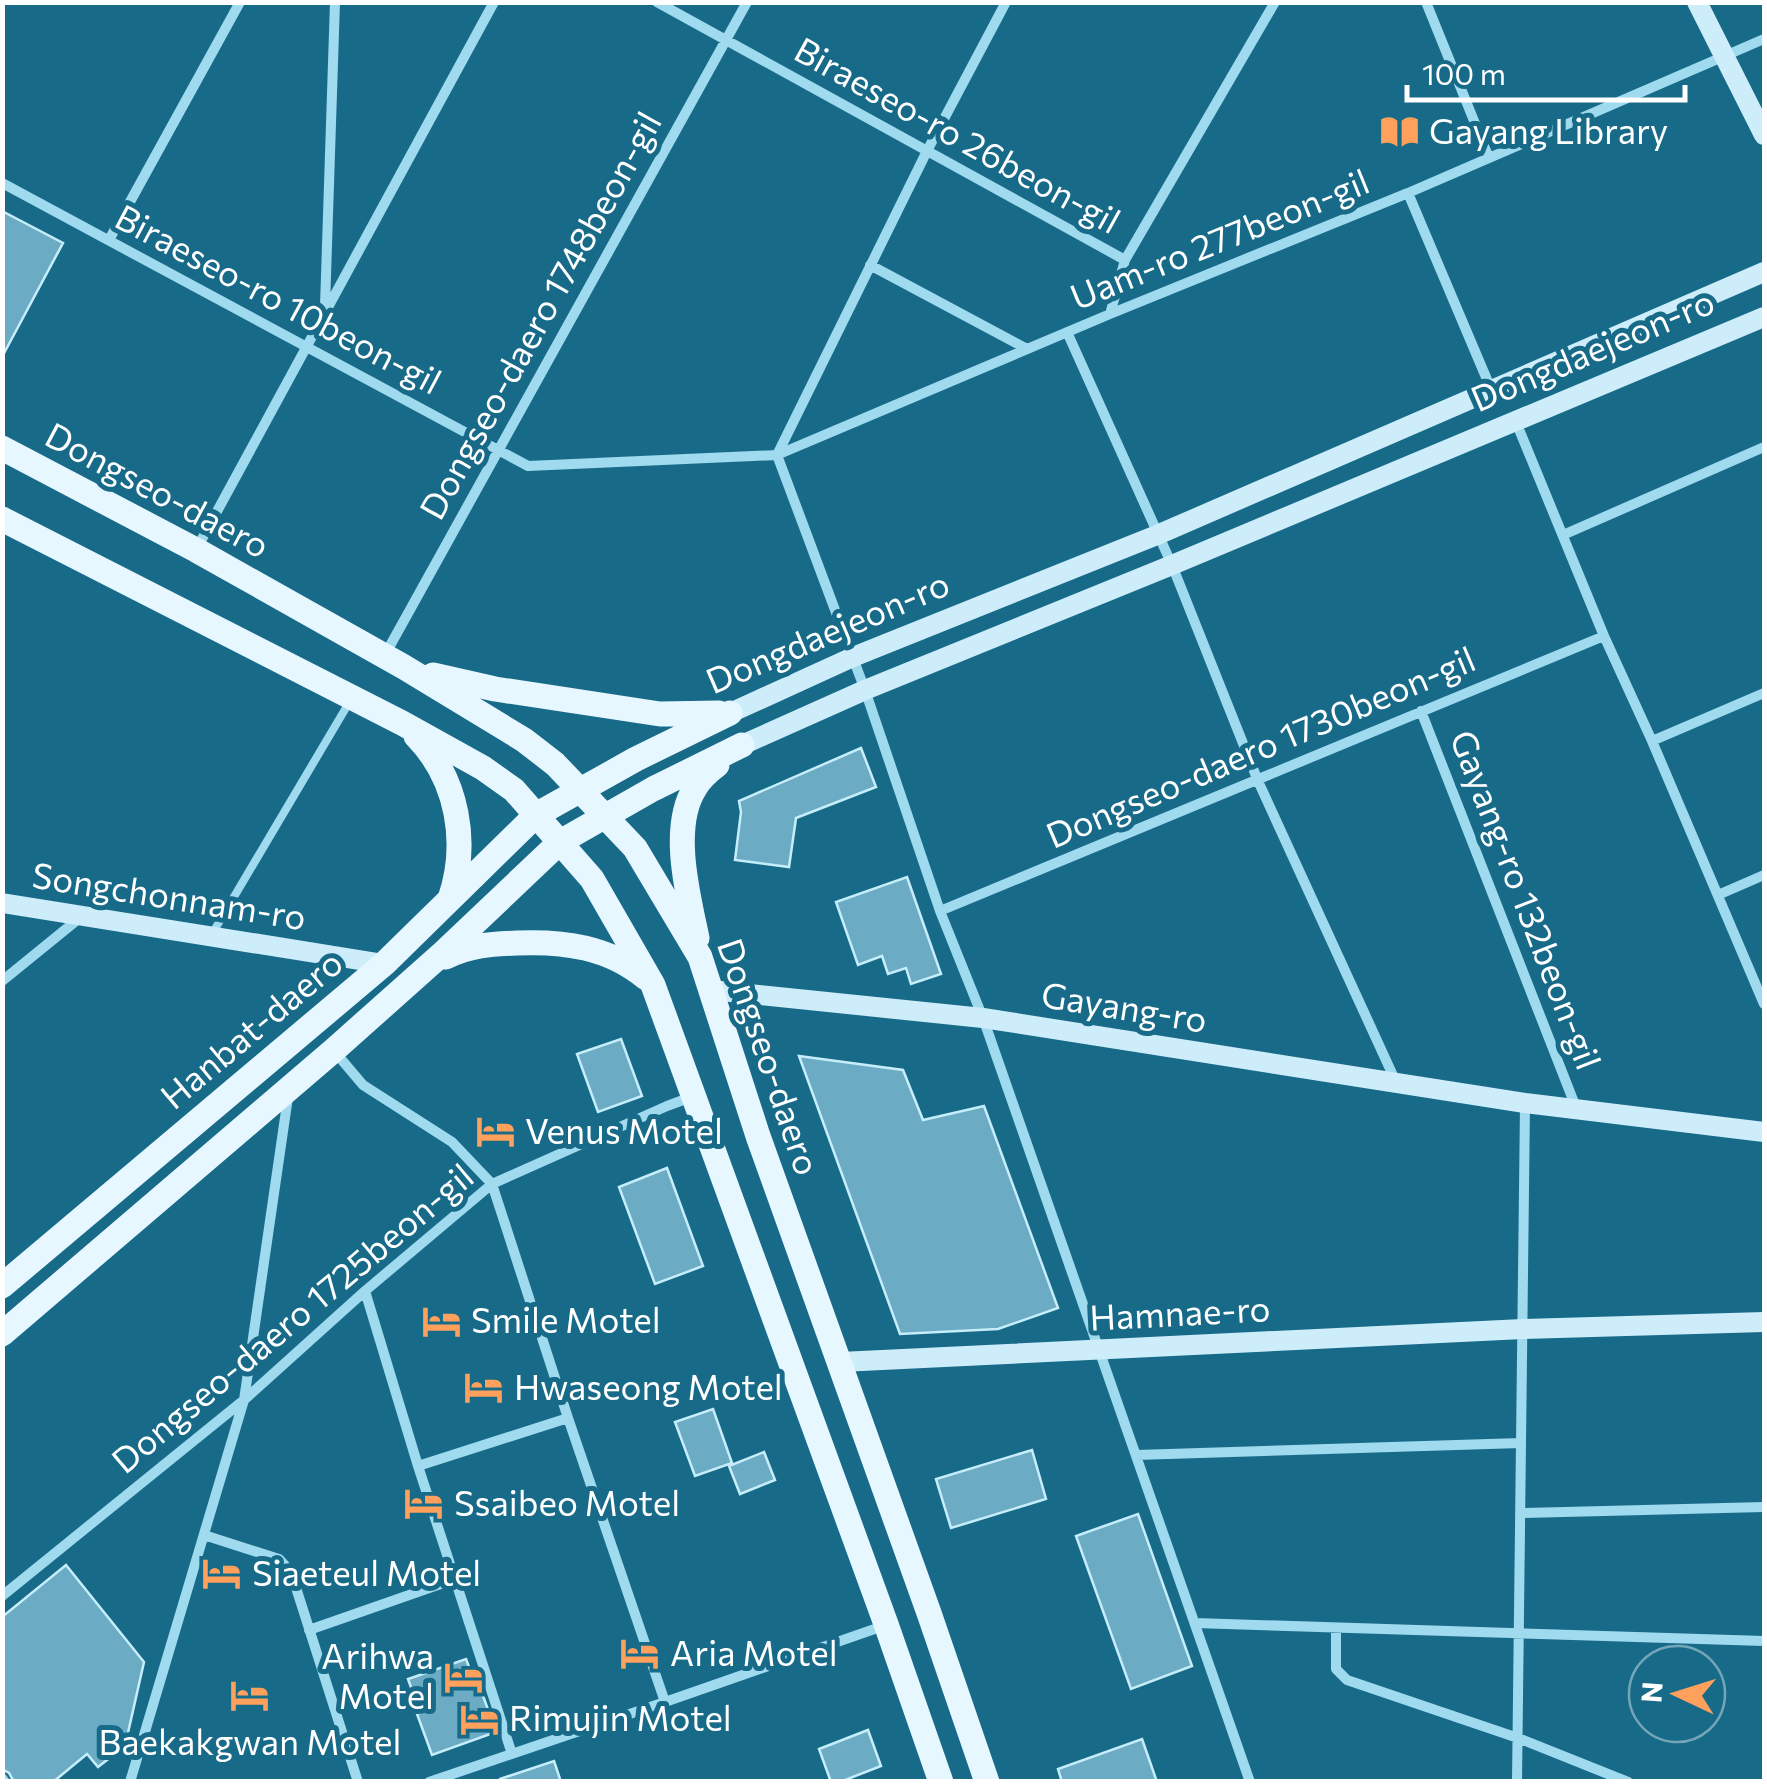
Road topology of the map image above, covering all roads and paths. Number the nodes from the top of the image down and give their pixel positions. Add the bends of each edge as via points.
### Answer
1 (240, 2) edge
2 (335, 2) edge
3 (494, 2) edge
4 (657, 2) edge
5 (747, 2) edge
6 (1006, 2) edge
7 (1276, 2) edge
8 (1426, 2) edge
9 (1697, 2) edge
10 (1764, 38) edge
11 (726, 40) junction
12 (1726, 55) junction
13 (1764, 135) edge
14 (927, 151) junction
15 (1488, 158) junction
16 (2, 183) edge
17 (1408, 193) junction
18 (109, 240) junction
19 (1125, 260) junction
20 (870, 266) junction
21 (1764, 272) edge
22 (325, 312) junction
23 (1110, 314) junction
24 (1764, 317) edge
25 (1067, 332) junction
26 (306, 346) junction
27 (1027, 350) junction
28 (1490, 389) junction
29 (1516, 422) junction
30 (1764, 446) edge
31 (2, 448) edge
32 (498, 450) junction
33 (777, 454) junction
34 (528, 466) joint
35 (2, 519) edge
36 (1158, 535) junction
37 (1563, 535) junction
38 (196, 550) junction
39 (1172, 565) junction
40 (1604, 636) junction
41 (853, 657) junction
42 (394, 662) junction
43 (865, 690) junction
44 (1764, 693) edge
45 (352, 697) junction
46 (1422, 710) junction
47 (730, 713) junction
48 (402, 723) junction
49 (1652, 742) junction
50 (742, 745) junction
51 (1258, 781) junction
52 (581, 790) junction
53 (536, 815) junction
54 (606, 816) junction
55 (560, 842) junction
56 (1764, 875) edge
57 (1718, 895) junction
58 (450, 900) junction
59 (2, 903) edge
60 (940, 911) junction
61 (83, 915) junction
62 (211, 936) junction
63 (700, 957) junction
64 (384, 964) junction
65 (428, 966) junction
66 (2, 981) edge
67 (653, 985) junction
68 (711, 990) junction
69 (1764, 1004) edge
70 (983, 1018) junction
71 (334, 1050) junction
72 (1398, 1084) junction
73 (290, 1089) junction
74 (695, 1096) junction
75 (1526, 1103) junction
76 (1576, 1110) junction
77 (1764, 1132) edge
78 (492, 1184) junction
79 (2, 1286) edge
80 (365, 1291) junction
81 (1764, 1322) edge
82 (1522, 1329) junction
83 (2, 1334) edge
84 (1099, 1350) junction
85 (840, 1362) junction
86 (244, 1400) junction
87 (568, 1418) junction
88 (1522, 1443) junction
89 (1136, 1456) junction
90 (418, 1466) junction
91 (1764, 1507) edge
92 (1520, 1514) junction
93 (204, 1536) junction
94 (455, 1579) junction
95 (2, 1596) edge
96 (1194, 1623) junction
97 (886, 1624) junction
98 (1336, 1628) junction
99 (309, 1630) junction
100 (1519, 1633) junction
101 (1764, 1641) edge
102 (665, 1702) junction
103 (1518, 1738) junction
104 (512, 1754) junction
105 (940, 1780) edge
106 (130, 1782) edge
107 (358, 1782) edge
108 (429, 1782) edge
109 (987, 1782) edge
110 (1250, 1782) edge
111 (1517, 1782) edge
112 (1628, 1782) edge

1 - 18 street
2 - 22 street
3 - 22 street
4 - 11 street, Biraeseo-ro 26beon-gil
5 - 11 street, Dongseo-daero 1748beon-gil
6 - 14 street
7 - 19 street
8 - 15 street
9 - 12 main road
10 - 12 street, Uam-ro 277beon-gil
11 - 14 street, Biraeseo-ro 26beon-gil
11 - 32 street, Dongseo-daero 1748beon-gil
12 - 13 main road
12 - 15 street, Uam-ro 277beon-gil
14 - 19 street, Biraeseo-ro 26beon-gil
14 - 20 street
15 - 17 street, Uam-ro 277beon-gil
16 - 18 street, Biraeseo-ro 10beon-gil
17 - 23 street, Uam-ro 277beon-gil
17 - 28 street, Dongdaejeon-ro
18 - 26 street, Biraeseo-ro 10beon-gil
19 - 23 street
20 - 27 street
20 - 33 street
21 - 28 main road, Dongdaejeon-ro
22 - 26 street
23 - 25 street, Uam-ro 277beon-gil
24 - 29 main road, Dongdaejeon-ro
25 - 27 street, Uam-ro 277beon-gil
25 - 36 street
26 - 32 street, Biraeseo-ro 10beon-gil
26 - 38 street
27 - 33 street, Uam-ro 277beon-gil
28 - 36 main road, Dongdaejeon-ro
29 - 37 street
29 - 39 main road, Dongdaejeon-ro
30 - 37 street
31 - 38 main road, Dongseo-daero
32 - 34 street, Biraeseo-ro 10beon-gil
32 - 42 street, Dongseo-daero 1748beon-gil
33 - 34 street, Uam-ro 277beon-gil
33 - 41 street
35 - 45 main road
36 - 39 street
36 - 41 main road, Dongdaejeon-ro
37 - 40 street
38 - 42 main road, Dongseo-daero
39 - 43 main road, Dongdaejeon-ro
39 - 51 street
40 - 46 street, Dongseo-daero 1730beon-gil
40 - 49 street
41 - 43 street
41 - 47 main road, Dongdaejeon-ro
42 - 47 main road via 465,684 602,706 671,715
42 - 52 main road, Dongseo-daero via 524,740
43 - 50 main road, Dongdaejeon-ro
43 - 60 street
44 - 49 street
45 - 48 main road
45 - 62 lane
46 - 51 street, Dongseo-daero 1730beon-gil
46 - 76 street, Gayang-ro 132beon-gil
47 - 52 main road, Dongdaejeon-ro
48 - 53 main road via 502,780
48 - 58 main road via 433,756 454,802 458,848
49 - 57 street
50 - 54 main road, Dongdaejeon-ro
50 - 63 main road via 702,778 687,805 683,849
51 - 60 street, Dongseo-daero 1730beon-gil
51 - 72 street
52 - 53 main road, Dongdaejeon-ro
52 - 54 main road, Dongseo-daero
53 - 55 main road
53 - 58 main road, Hanbat-daero
54 - 55 main road, Dongdaejeon-ro
54 - 63 main road, Dongseo-daero via 645,862
55 - 65 main road, Hanbat-daero
55 - 67 main road via 600,892
56 - 57 street
57 - 69 street
58 - 64 main road, Hanbat-daero
59 - 61 main road, Songchonnam-ro
60 - 70 street
61 - 62 main road, Songchonnam-ro
61 - 66 street
62 - 64 main road, Songchonnam-ro
63 - 68 main road, Dongseo-daero
64 - 79 main road, Hanbat-daero
65 - 67 main road via 482,945 557,942 614,957
65 - 71 main road, Hanbat-daero
67 - 74 main road
68 - 70 main road, Gayang-ro
68 - 85 main road, Dongseo-daero
70 - 72 main road, Gayang-ro
70 - 84 street
71 - 73 main road, Hanbat-daero
71 - 78 street via 363,1085 452,1142
72 - 75 main road, Gayang-ro
73 - 83 main road, Hanbat-daero
73 - 86 street, Hanbat-daero
74 - 78 street, Dongseo-daero 1725beon-gil
74 - 97 main road
75 - 76 main road, Gayang-ro
75 - 82 street
76 - 77 main road, Gayang-ro
78 - 80 street, Dongseo-daero 1725beon-gil
78 - 87 street
80 - 86 street, Dongseo-daero 1725beon-gil
80 - 90 street
81 - 82 main road, Hamnae-ro
82 - 84 main road, Hamnae-ro
82 - 88 street
84 - 85 main road, Hamnae-ro
84 - 89 street
85 - 109 main road, Dongseo-daero
86 - 93 street, Hanbat-daero
86 - 95 street, Dongseo-daero 1725beon-gil
87 - 90 street
87 - 102 street
88 - 89 street
88 - 92 street
89 - 96 street
90 - 94 street
91 - 92 street
92 - 100 street
93 - 99 street via 280,1560 291,1572
93 - 106 street, Hanbat-daero
94 - 99 street
94 - 104 street
96 - 98 street
96 - 110 street
97 - 102 street
97 - 105 main road
98 - 100 street
98 - 103 street via 1336,1669 1348,1680
99 - 107 street
100 - 101 street
100 - 103 street
102 - 104 street
103 - 111 street
103 - 112 street
104 - 108 street

